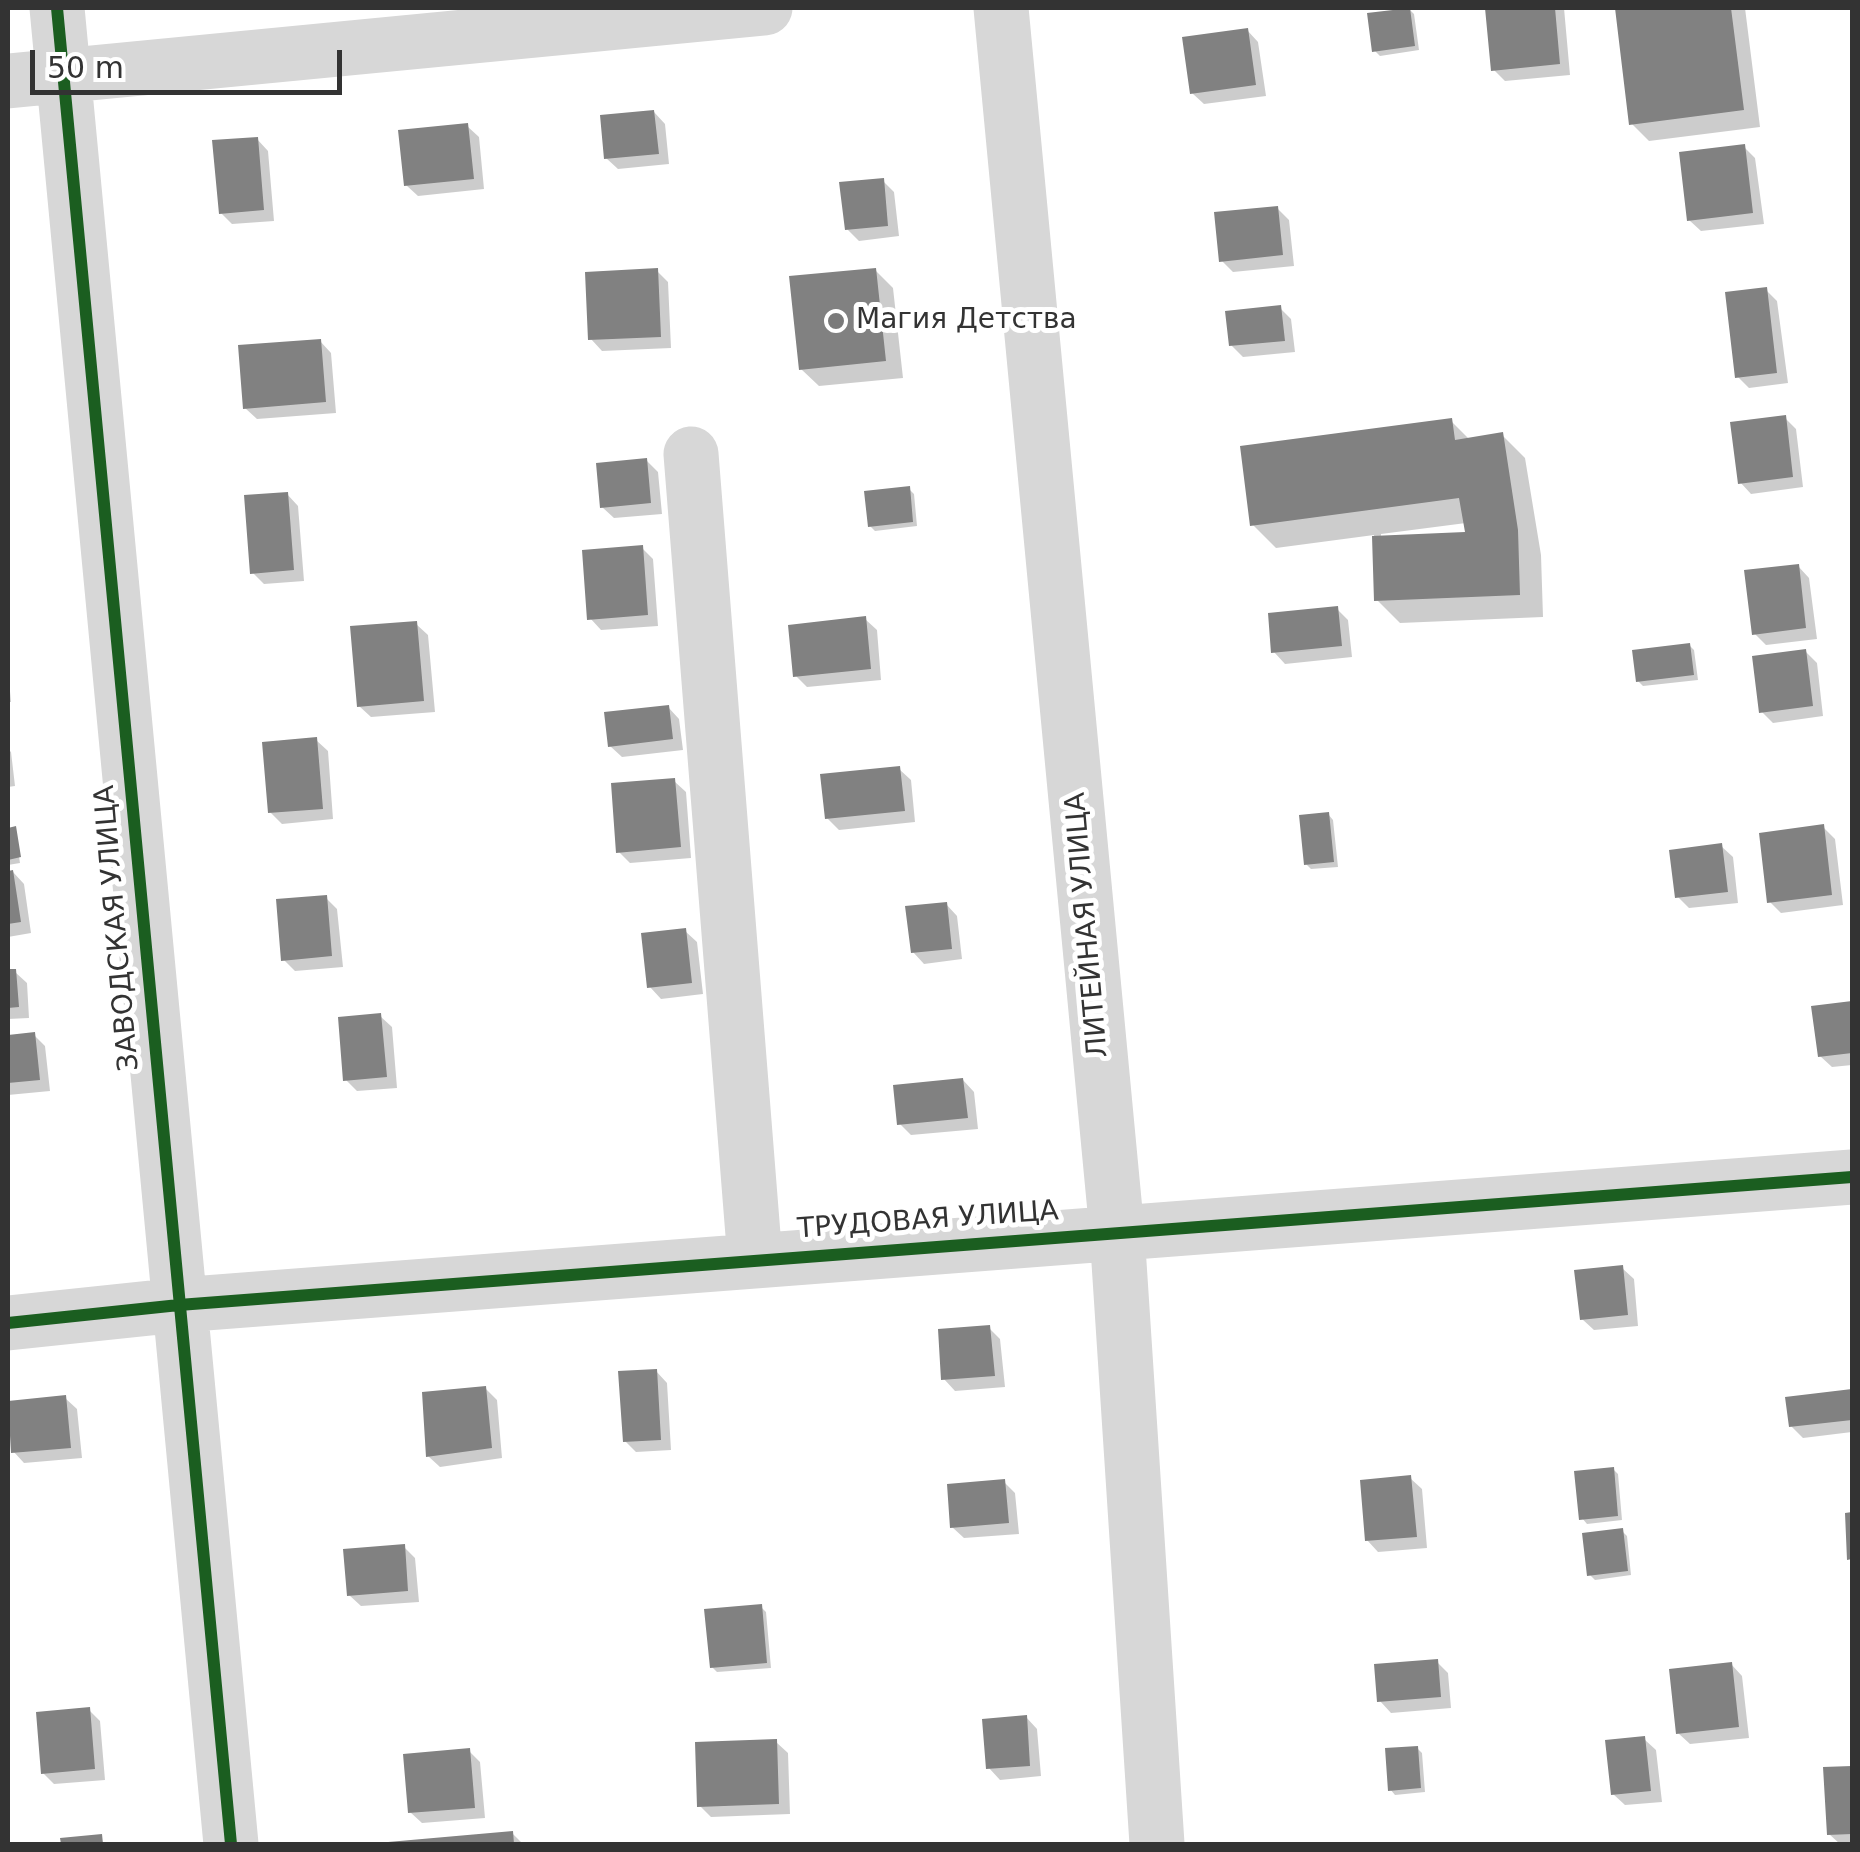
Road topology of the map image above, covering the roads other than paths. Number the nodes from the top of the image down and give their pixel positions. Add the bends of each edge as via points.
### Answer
1 (56, 8) edge
2 (765, 8) edge
3 (1001, 8) edge
4 (62, 76) junction
5 (8, 81) edge
6 (691, 454) dead end
7 (1852, 1177) edge
8 (1116, 1232) junction
9 (755, 1260) junction
10 (179, 1304) junction
11 (8, 1323) edge
12 (231, 1844) edge
13 (1157, 1844) edge

1 - 4 street, ЗАВОДСКАЯ УЛИЦА
2 - 4 street
3 - 8 street, ЛИТЕЙНАЯ УЛИЦА
4 - 5 street
4 - 10 street, ЗАВОДСКАЯ УЛИЦА
6 - 9 street
7 - 8 street, ТРУДОВАЯ УЛИЦА
8 - 9 street, ТРУДОВАЯ УЛИЦА
8 - 13 street, ЛИТЕЙНАЯ УЛИЦА
9 - 10 street, ТРУДОВАЯ УЛИЦА
10 - 11 street, ТРУДОВАЯ УЛИЦА
10 - 12 street, ЗАВОДСКАЯ УЛИЦА

